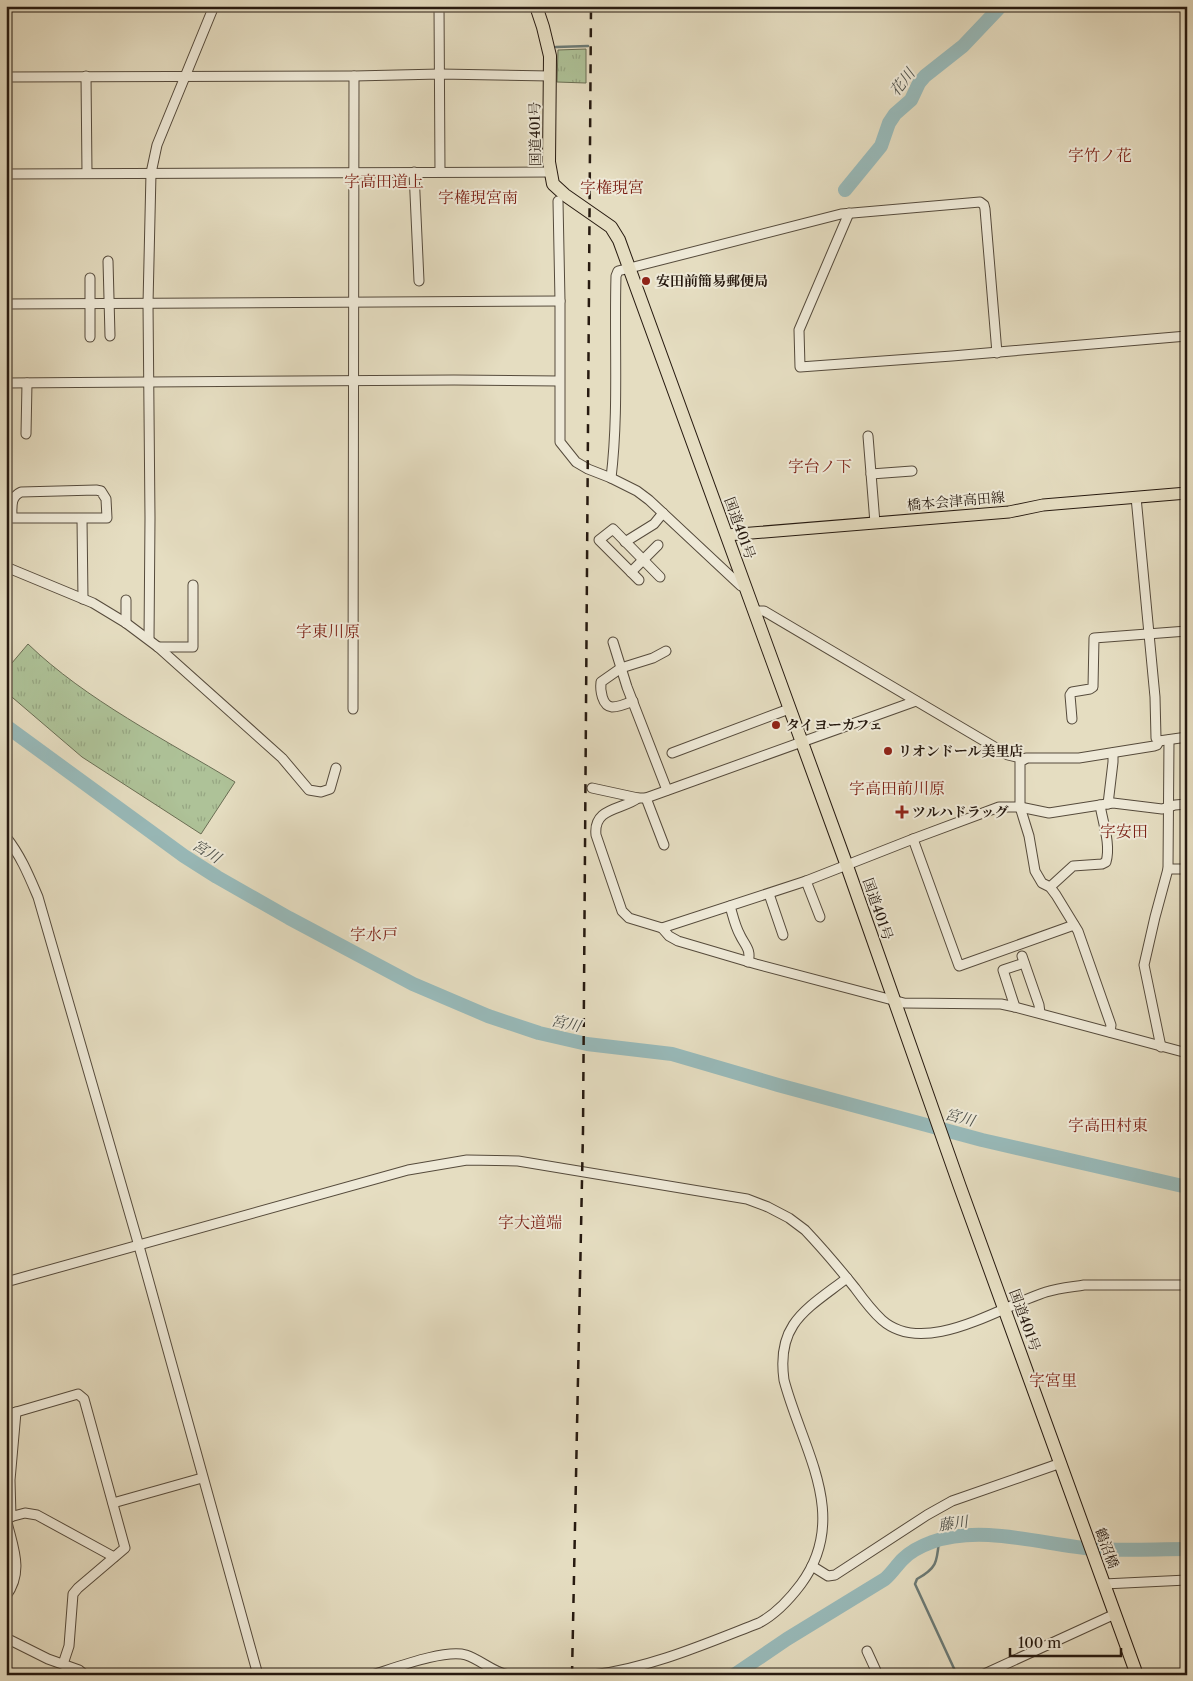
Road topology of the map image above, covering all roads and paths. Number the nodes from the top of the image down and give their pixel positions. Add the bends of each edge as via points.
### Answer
1 (214, 6) edge
2 (439, 6) edge
3 (536, 6) edge
4 (440, 74) junction
5 (86, 76) junction
6 (185, 76) junction
7 (354, 76) junction
8 (550, 76) junction
9 (6, 77) edge
10 (354, 172) junction
11 (414, 172) junction
12 (440, 172) junction
13 (550, 172) junction
14 (87, 173) junction
15 (151, 173) junction
16 (6, 174) edge
17 (558, 201) dead end
18 (849, 213) junction
19 (108, 260) dead end
20 (628, 268) junction
21 (90, 278) dead end
22 (420, 281) dead end
23 (560, 301) junction
24 (355, 303) junction
25 (6, 304) edge
26 (90, 304) junction
27 (109, 304) junction
28 (148, 304) junction
29 (90, 336) dead end
30 (110, 336) dead end
31 (1187, 336) edge
32 (997, 352) junction
33 (559, 381) junction
34 (149, 382) junction
35 (355, 382) junction
36 (6, 383) edge
37 (26, 383) junction
38 (26, 434) dead end
39 (868, 436) dead end
40 (912, 471) dead end
41 (871, 474) junction
42 (612, 478) junction
43 (1187, 493) edge
44 (1136, 497) junction
45 (664, 513) junction
46 (9, 518) edge
47 (82, 519) junction
48 (875, 523) junction
49 (727, 535) junction
50 (625, 542) junction
51 (658, 545) dead end
52 (643, 560) junction
53 (6, 567) edge
54 (631, 572) junction
55 (660, 577) dead end
56 (639, 580) dead end
57 (193, 586) dead end
58 (745, 586) junction
59 (83, 599) junction
60 (126, 600) dead end
61 (754, 611) junction
62 (126, 623) junction
63 (1187, 631) edge
64 (1149, 635) junction
65 (149, 639) junction
66 (613, 642) dead end
67 (158, 647) junction
68 (666, 651) dead end
69 (621, 668) junction
70 (633, 701) junction
71 (916, 701) junction
72 (353, 709) dead end
73 (789, 709) junction
74 (1072, 720) dead end
75 (1187, 737) edge
76 (1169, 740) junction
77 (1159, 741) junction
78 (802, 743) junction
79 (672, 752) dead end
80 (1112, 753) junction
81 (1025, 759) junction
82 (336, 768) dead end
83 (592, 788) dead end
84 (667, 790) junction
85 (642, 798) junction
86 (1104, 804) junction
87 (1187, 804) edge
88 (1020, 807) junction
89 (1168, 808) junction
90 (6, 837) edge
91 (913, 838) junction
92 (664, 845) dead end
93 (847, 866) junction
94 (1168, 869) junction
95 (1187, 869) edge
96 (806, 881) junction
97 (1050, 886) junction
98 (769, 894) junction
99 (730, 906) junction
100 (820, 917) dead end
101 (1074, 925) junction
102 (662, 928) junction
103 (783, 935) dead end
104 (748, 962) junction
105 (894, 1000) junction
106 (1015, 1007) junction
107 (1040, 1013) junction
108 (1110, 1032) junction
109 (1161, 1047) junction
110 (1187, 1053) edge
111 (139, 1246) junction
112 (847, 1278) junction
113 (6, 1282) edge
114 (1187, 1285) edge
115 (1005, 1310) junction
116 (16, 1412) junction
117 (6, 1415) edge
118 (1061, 1463) junction
119 (202, 1478) junction
120 (113, 1503) junction
121 (8, 1518) edge
122 (1084, 1527) joint
123 (114, 1557) junction
124 (812, 1566) junction
125 (1187, 1580) edge
126 (1104, 1582) junction
127 (6, 1596) edge
128 (1115, 1614) junction
129 (6, 1638) edge
130 (867, 1651) dead end
131 (63, 1664) junction
132 (86, 1675) edge
133 (258, 1675) edge
134 (372, 1675) edge
135 (508, 1675) edge
136 (593, 1675) edge
137 (878, 1675) edge
138 (982, 1675) edge
139 (1137, 1675) edge

1 - 6 street
2 - 4 street
3 - 8 highway, 国道401号 via 549,49
4 - 7 street
4 - 8 street
4 - 12 street
5 - 6 street
5 - 9 street
5 - 14 street
6 - 7 street
6 - 15 street via 157,145
7 - 10 street
8 - 13 highway, 国道401号
10 - 11 street
10 - 15 street
10 - 24 street
11 - 12 street
11 - 22 street
12 - 13 street
13 - 20 highway, 国道401号 via 553,184 616,233
14 - 15 street
14 - 16 street
15 - 28 street
17 - 23 street
18 - 20 street
18 - 32 street via 974,202 984,205
18 - 32 street via 799,330 800,367
19 - 27 street
20 - 42 street via 618,271 616,276
20 - 49 highway, 国道401号
21 - 26 street
23 - 24 street
23 - 33 street
24 - 28 street
24 - 35 street
25 - 26 street
26 - 27 street
26 - 29 street
27 - 28 street
27 - 30 street
28 - 34 street
31 - 32 street
33 - 35 street
33 - 42 street via 560,442 576,462
34 - 35 street
34 - 37 street
34 - 65 street
35 - 72 street
36 - 37 street
37 - 38 street
39 - 41 street
40 - 41 street
41 - 48 street
42 - 45 street via 637,491
43 - 44 main road, 橋本会津高田線
44 - 48 main road, 橋本会津高田線
44 - 64 street
45 - 50 street via 654,524
45 - 58 street via 741,586
46 - 47 street
46 - 47 street via 13,498 21,492 100,491 106,499 107,518
47 - 59 street
48 - 49 main road, 橋本会津高田線
49 - 58 highway, 国道401号
50 - 52 street
50 - 54 street via 613,529 599,540
51 - 52 street
52 - 54 street
52 - 55 street
53 - 59 street
54 - 56 street
57 - 67 street via 193,647
58 - 61 highway, 国道401号
59 - 62 street
60 - 62 street
61 - 71 street via 764,611
61 - 73 highway, 国道401号
62 - 65 street
63 - 64 street
64 - 74 street via 1094,638 1094,687 1072,692
64 - 77 street via 1156,738
65 - 67 street
66 - 69 street
67 - 82 street via 282,758 309,790 321,792 330,789
68 - 69 street
69 - 70 street
69 - 70 street via 601,682 603,698 611,707
70 - 84 street
71 - 78 street
71 - 81 street via 1008,755
73 - 78 highway, 国道401号
73 - 79 street
75 - 76 street
76 - 77 street
76 - 89 street
77 - 80 street via 1154,746
78 - 84 street
78 - 93 highway, 国道401号
80 - 81 street via 1080,758
80 - 86 street
81 - 88 street via 1020,762
83 - 85 street
84 - 85 street
85 - 92 street
85 - 102 street via 606,812 597,825 596,835 622,911 629,918
86 - 88 street via 1049,813
86 - 89 street
86 - 97 street via 1106,862 1074,866
87 - 89 street
88 - 91 street via 1000,807
88 - 97 street via 1035,871 1042,883
89 - 94 street
90 - 111 street via 27,869 38,897
91 - 93 street
91 - 101 street via 959,966
93 - 96 street
93 - 105 highway, 国道401号
94 - 95 street
94 - 109 street via 1144,964
96 - 98 street
96 - 100 street
97 - 101 street
98 - 99 street
98 - 103 street
99 - 102 street
99 - 104 street via 740,937 747,944
101 - 108 street via 1111,1025
102 - 104 street via 678,941
104 - 105 street
105 - 106 street
105 - 115 highway, 国道401号
106 - 107 street
106 - 107 street via 1003,970 1023,960
107 - 108 street
108 - 109 street
109 - 110 street
111 - 112 street via 408,1170 467,1160 518,1162 729,1196 768,1207 805,1230
111 - 113 street
111 - 119 street
112 - 115 street via 882,1320 910,1334 933,1334
112 - 124 street via 800,1315 785,1340 783,1352 784,1380 818,1480 823,1505 821,1538
114 - 115 street via 1069,1287 1046,1292
115 - 118 highway, 国道401号
116 - 117 street
116 - 120 street via 78,1394 84,1399
116 - 121 street
118 - 122 highway, 国道401号
118 - 124 street via 952,1501 835,1575 828,1576
119 - 120 street
119 - 133 street
120 - 123 street via 125,1548
121 - 123 street via 25,1513 37,1515
121 - 127 street via 16,1577
122 - 126 highway, 鶴沼橋
123 - 131 street via 74,1594 69,1646
124 - 136 street via 789,1599 767,1619 626,1670
125 - 126 street
126 - 128 highway
128 - 138 street
128 - 139 highway
129 - 131 street via 48,1660
130 - 137 street
131 - 132 street
134 - 135 street via 452,1653 472,1657

